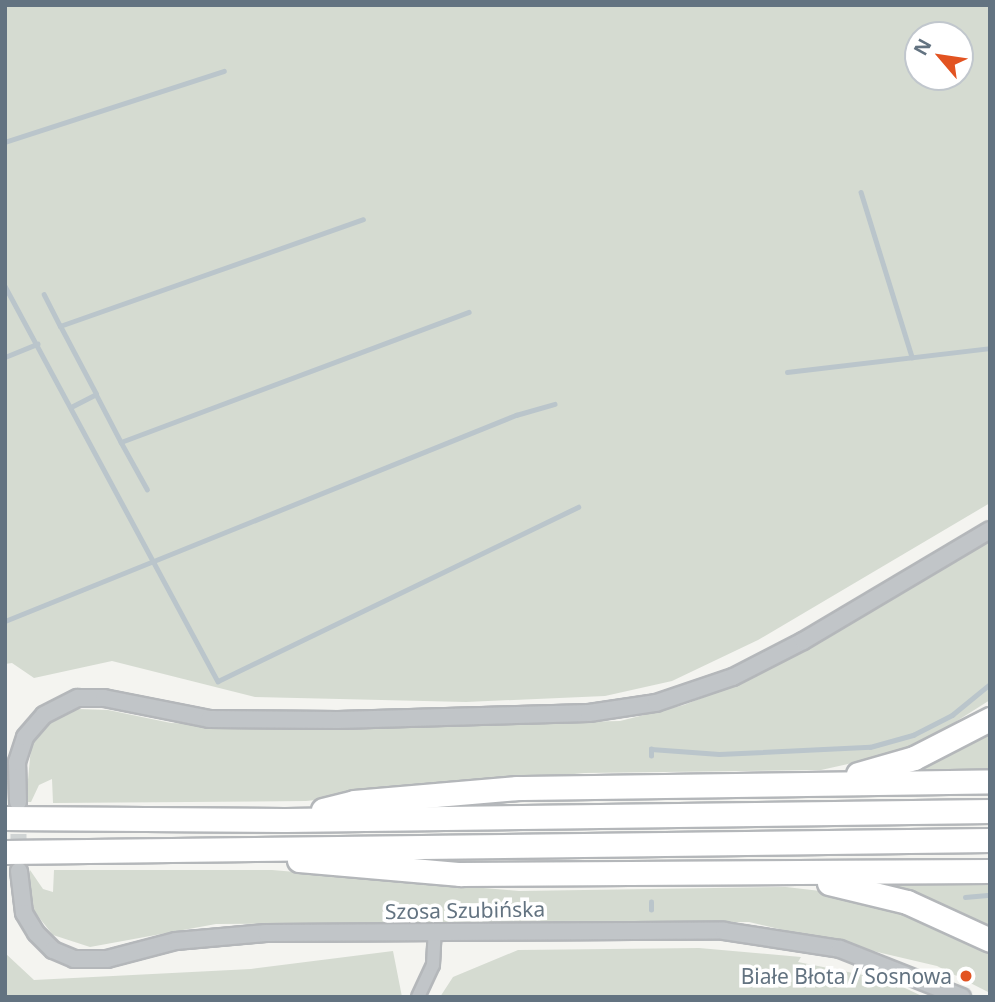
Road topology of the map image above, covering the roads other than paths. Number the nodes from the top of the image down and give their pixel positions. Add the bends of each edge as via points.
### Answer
1 (990, 530) edge
2 (990, 719) edge
3 (990, 781) edge
4 (812, 783) junction
5 (12, 810) edge
6 (990, 811) edge
7 (285, 820) junction
8 (990, 840) edge
9 (184, 849) junction
10 (5, 852) edge
11 (19, 871) tunnel mouth
12 (990, 871) edge
13 (767, 874) junction
14 (435, 932) junction
15 (990, 940) edge
16 (418, 997) edge
17 (962, 997) edge

1 - 5 street via 790,648 733,677 656,703 589,713 209,719 104,698 78,698 44,715 25,737
2 - 4 highway via 914,758
3 - 4 highway
4 - 7 highway via 517,788 354,802
5 - 7 highway
6 - 7 highway
8 - 9 highway
9 - 10 highway
9 - 13 highway via 460,874
11 - 14 street, Szosa Szubińska via 24,913 36,933 53,950 74,959 107,960 156,945 232,934
12 - 13 highway
13 - 15 highway via 846,886 907,902
14 - 16 street via 433,965
14 - 17 street, Szosa Szubińska via 610,929 769,934 840,949

